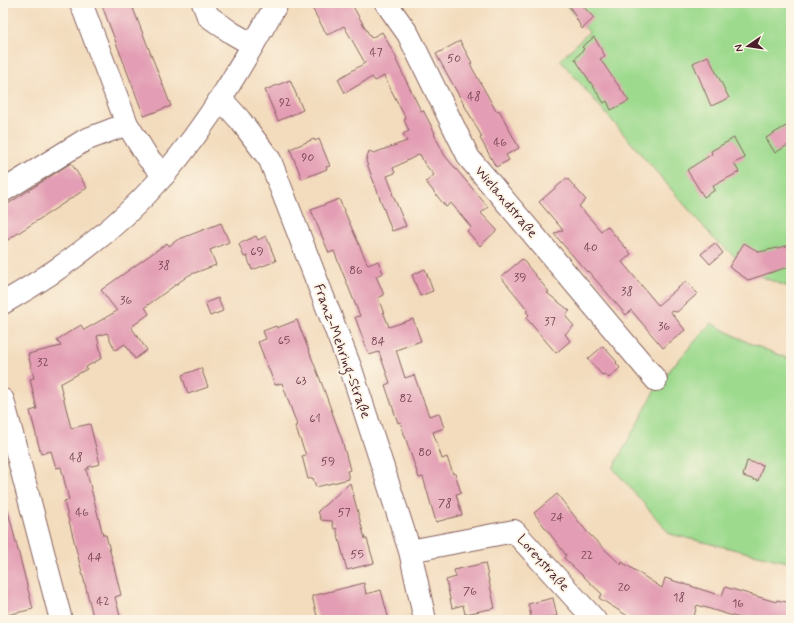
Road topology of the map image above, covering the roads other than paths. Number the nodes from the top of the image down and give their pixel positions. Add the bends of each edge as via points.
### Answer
1 (82, 3) edge
2 (203, 3) edge
3 (277, 3) edge
4 (386, 3) edge
5 (253, 45) junction
6 (220, 99) junction
7 (127, 124) junction
8 (164, 175) junction
9 (4, 190) edge
10 (3, 303) edge
11 (656, 380) dead end
12 (3, 400) edge
13 (410, 551) junction
14 (61, 620) edge
15 (425, 620) edge
16 (595, 620) edge

1 - 7 street
2 - 5 street via 208,16
3 - 5 street
4 - 11 street, Wielandstraße via 408,34 469,158
5 - 6 street
6 - 8 street via 192,141
6 - 13 street, Franz-Mehring-Straße via 240,120 270,160 351,369
7 - 8 street via 148,158
7 - 9 street via 85,140
8 - 10 street via 138,204 96,240 54,272
12 - 14 street
13 - 15 street, Franz-Mehring-Straße
13 - 16 street, Loreystraße via 514,531

